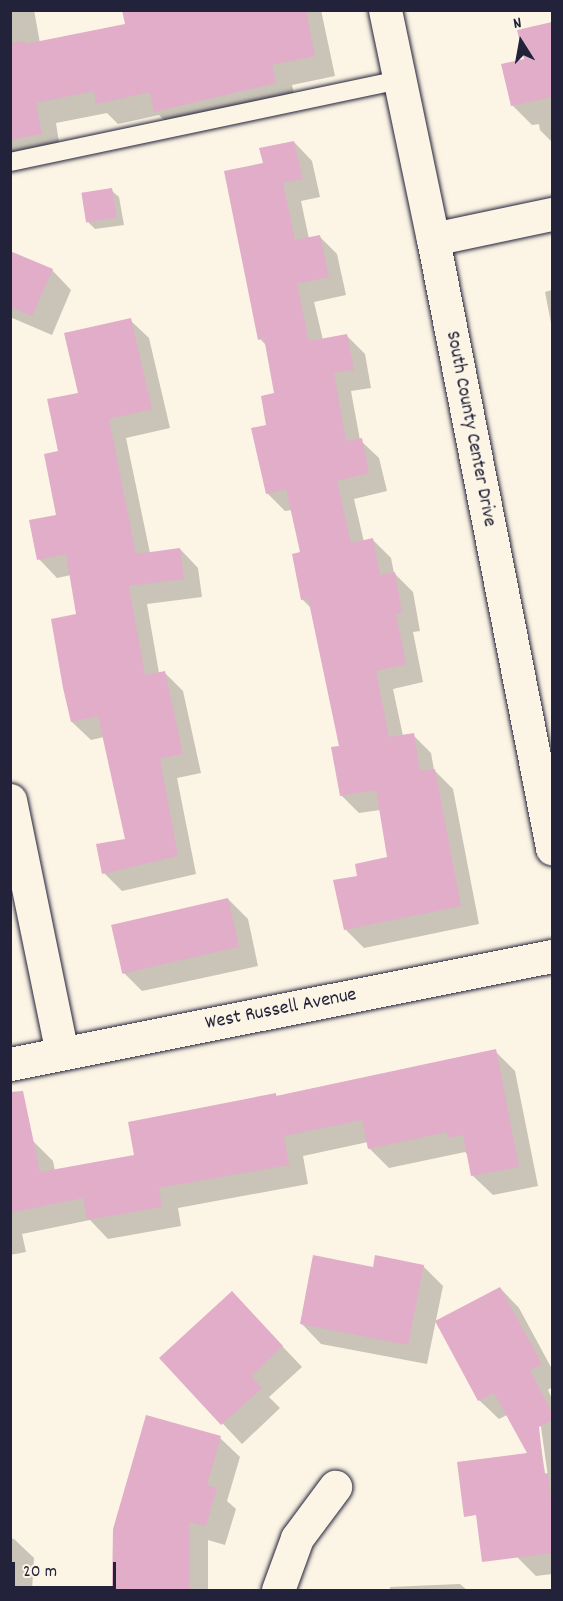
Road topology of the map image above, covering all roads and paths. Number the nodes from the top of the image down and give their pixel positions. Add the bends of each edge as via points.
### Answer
1 (385, 10) edge
2 (399, 80) junction
3 (10, 162) edge
4 (552, 214) edge
5 (433, 239) junction
6 (10, 800) edge
7 (552, 848) edge
8 (552, 956) edge
9 (62, 1053) junction
10 (10, 1064) edge
11 (335, 1487) dead end
12 (278, 1590) edge

1 - 2 street, South County Center Drive
2 - 3 lane
2 - 5 street, South County Center Drive
4 - 5 street
5 - 7 street, South County Center Drive
6 - 9 street
8 - 9 street, West Russell Avenue
9 - 10 street, West Russell Avenue
11 - 12 street via 297,1538

